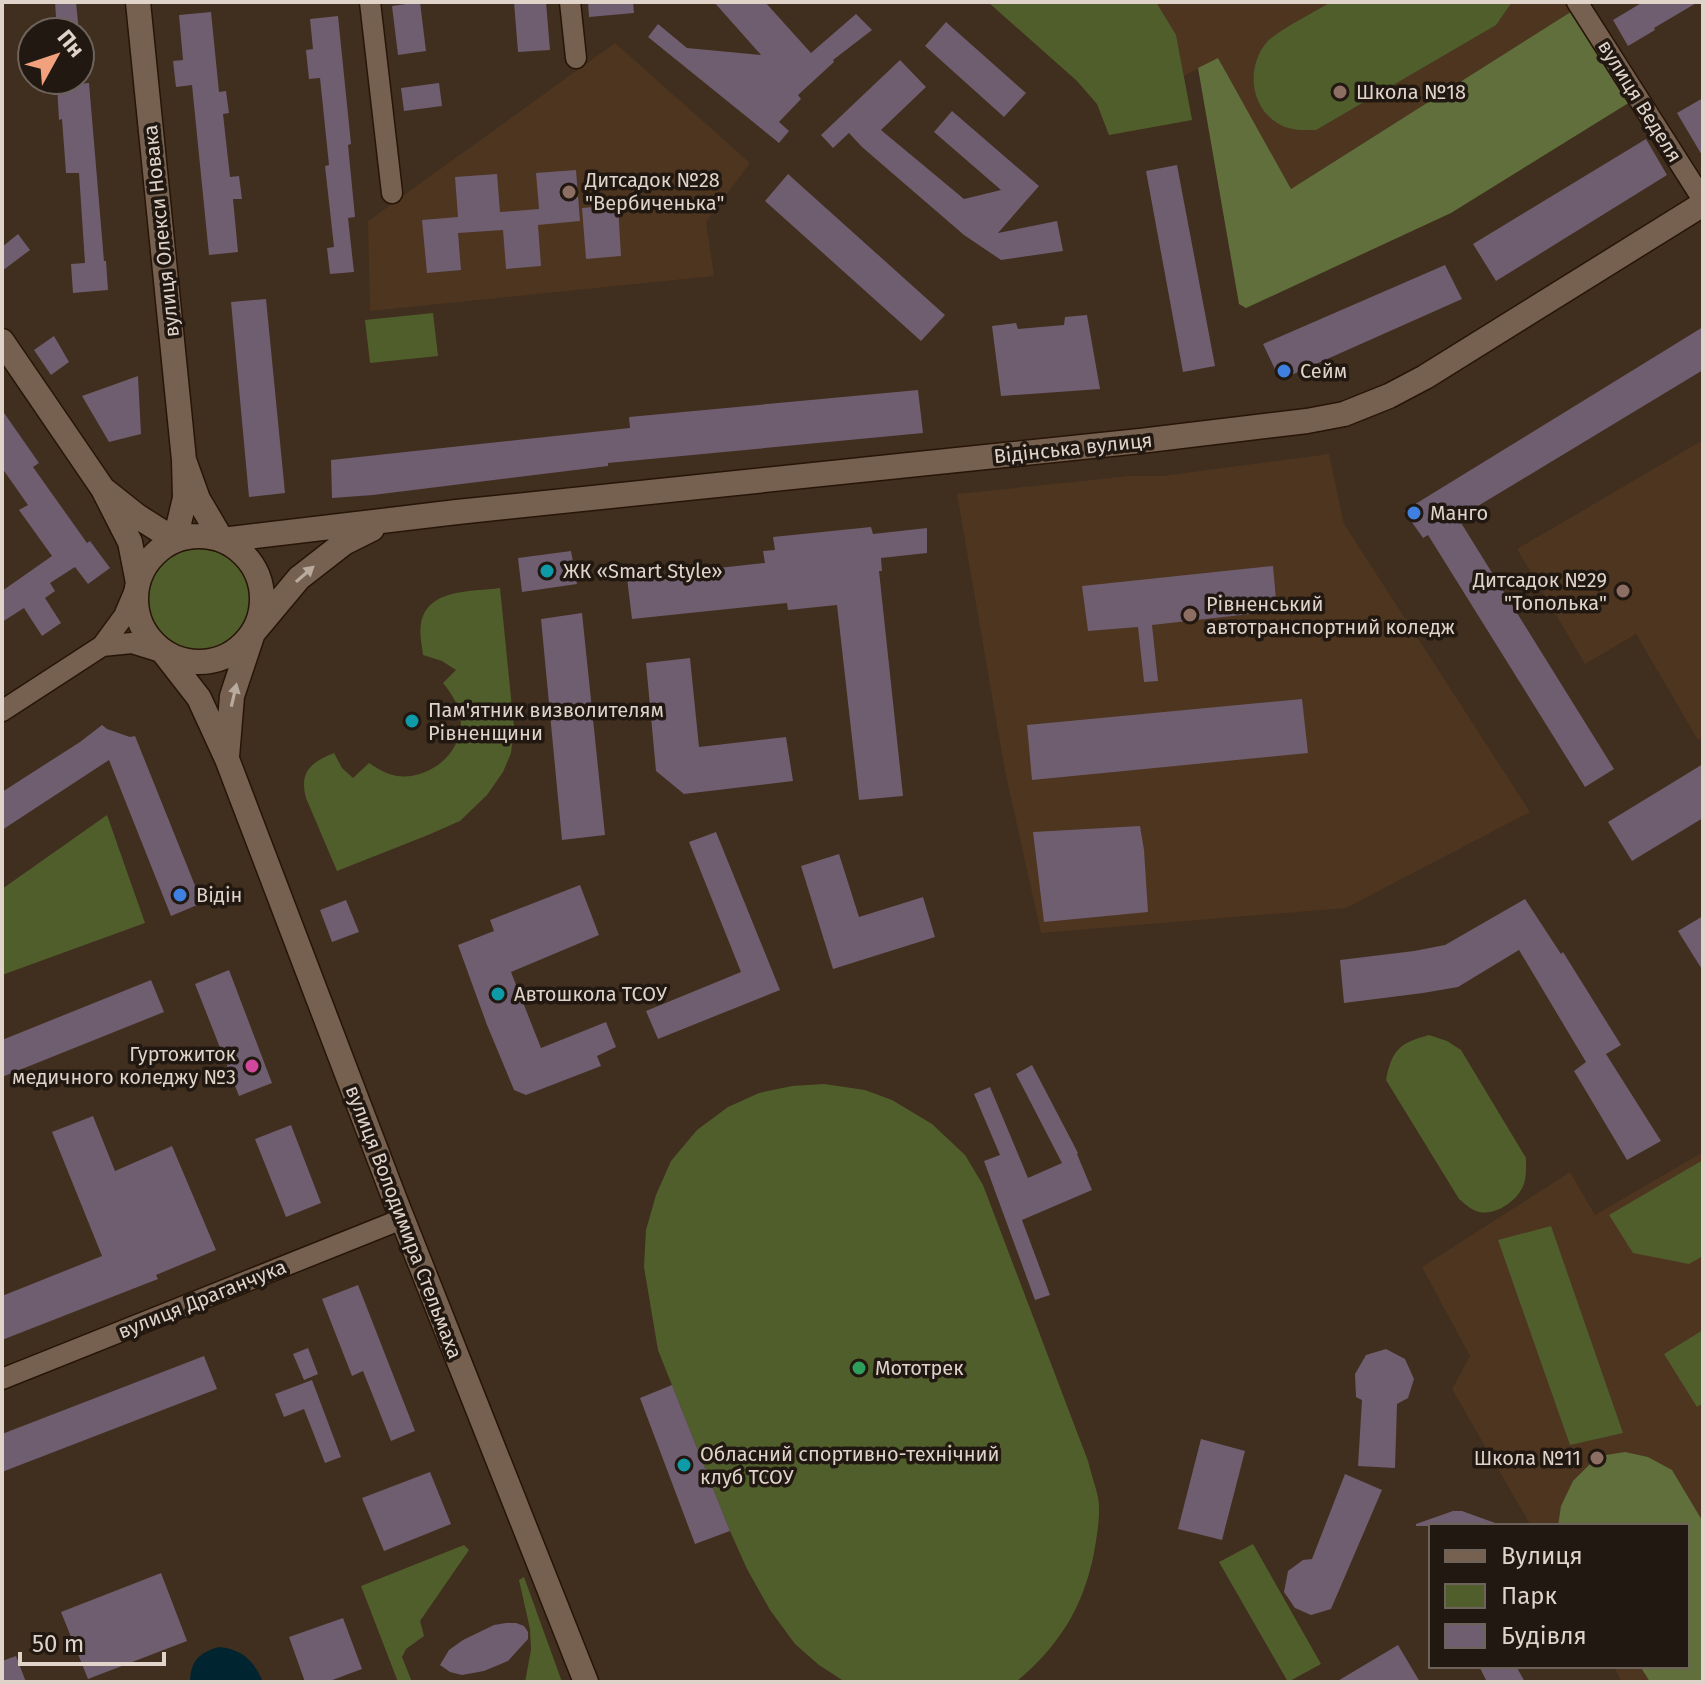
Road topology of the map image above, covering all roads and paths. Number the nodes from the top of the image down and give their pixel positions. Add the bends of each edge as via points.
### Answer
1 (138, 2) edge
2 (370, 2) edge
3 (570, 2) edge
4 (1581, 3) edge
5 (576, 58) dead end
6 (392, 193) dead end
7 (1703, 202) edge
8 (2, 341) edge
9 (184, 460) junction
10 (103, 489) junction
11 (387, 522) junction
12 (175, 540) junction
13 (222, 540) junction
14 (138, 583) junction
15 (253, 633) junction
16 (102, 646) junction
17 (164, 653) junction
18 (2, 711) edge
19 (227, 759) junction
20 (402, 1219) junction
21 (2, 1379) edge
22 (586, 1682) edge

1 - 9 main road, вулиця Олекси Новака
2 - 6 street
3 - 5 street
4 - 7 street, вулиця Веделя
7 - 11 main road, Відінська вулиця via 1425,377 1344,414
8 - 10 main road
9 - 12 main road, вулиця Олекси Новака via 185,498
9 - 13 main road, вулиця Олекси Новака via 198,499
10 - 12 main road
10 - 14 main road via 130,542
11 - 13 main road, Відінська вулиця
15 -> 11 main road, Відінська вулиця via 299,578 344,543
12 - 13 main road
12 - 14 main road via 151,557
13 - 15 main road via 238,549 259,579 263,597
14 - 16 street via 124,616
14 - 17 main road via 137,614
15 - 17 main road via 240,648 203,663
19 -> 15 main road, вулиця Володимира Стельмаха via 232,696
16 - 17 street via 132,643
16 - 18 street
17 - 19 main road, вулиця Володимира Стельмаха via 199,698
19 - 20 main road, вулиця Володимира Стельмаха
20 - 21 street, вулиця Драганчука
20 - 22 main road, вулиця Володимира Стельмаха

